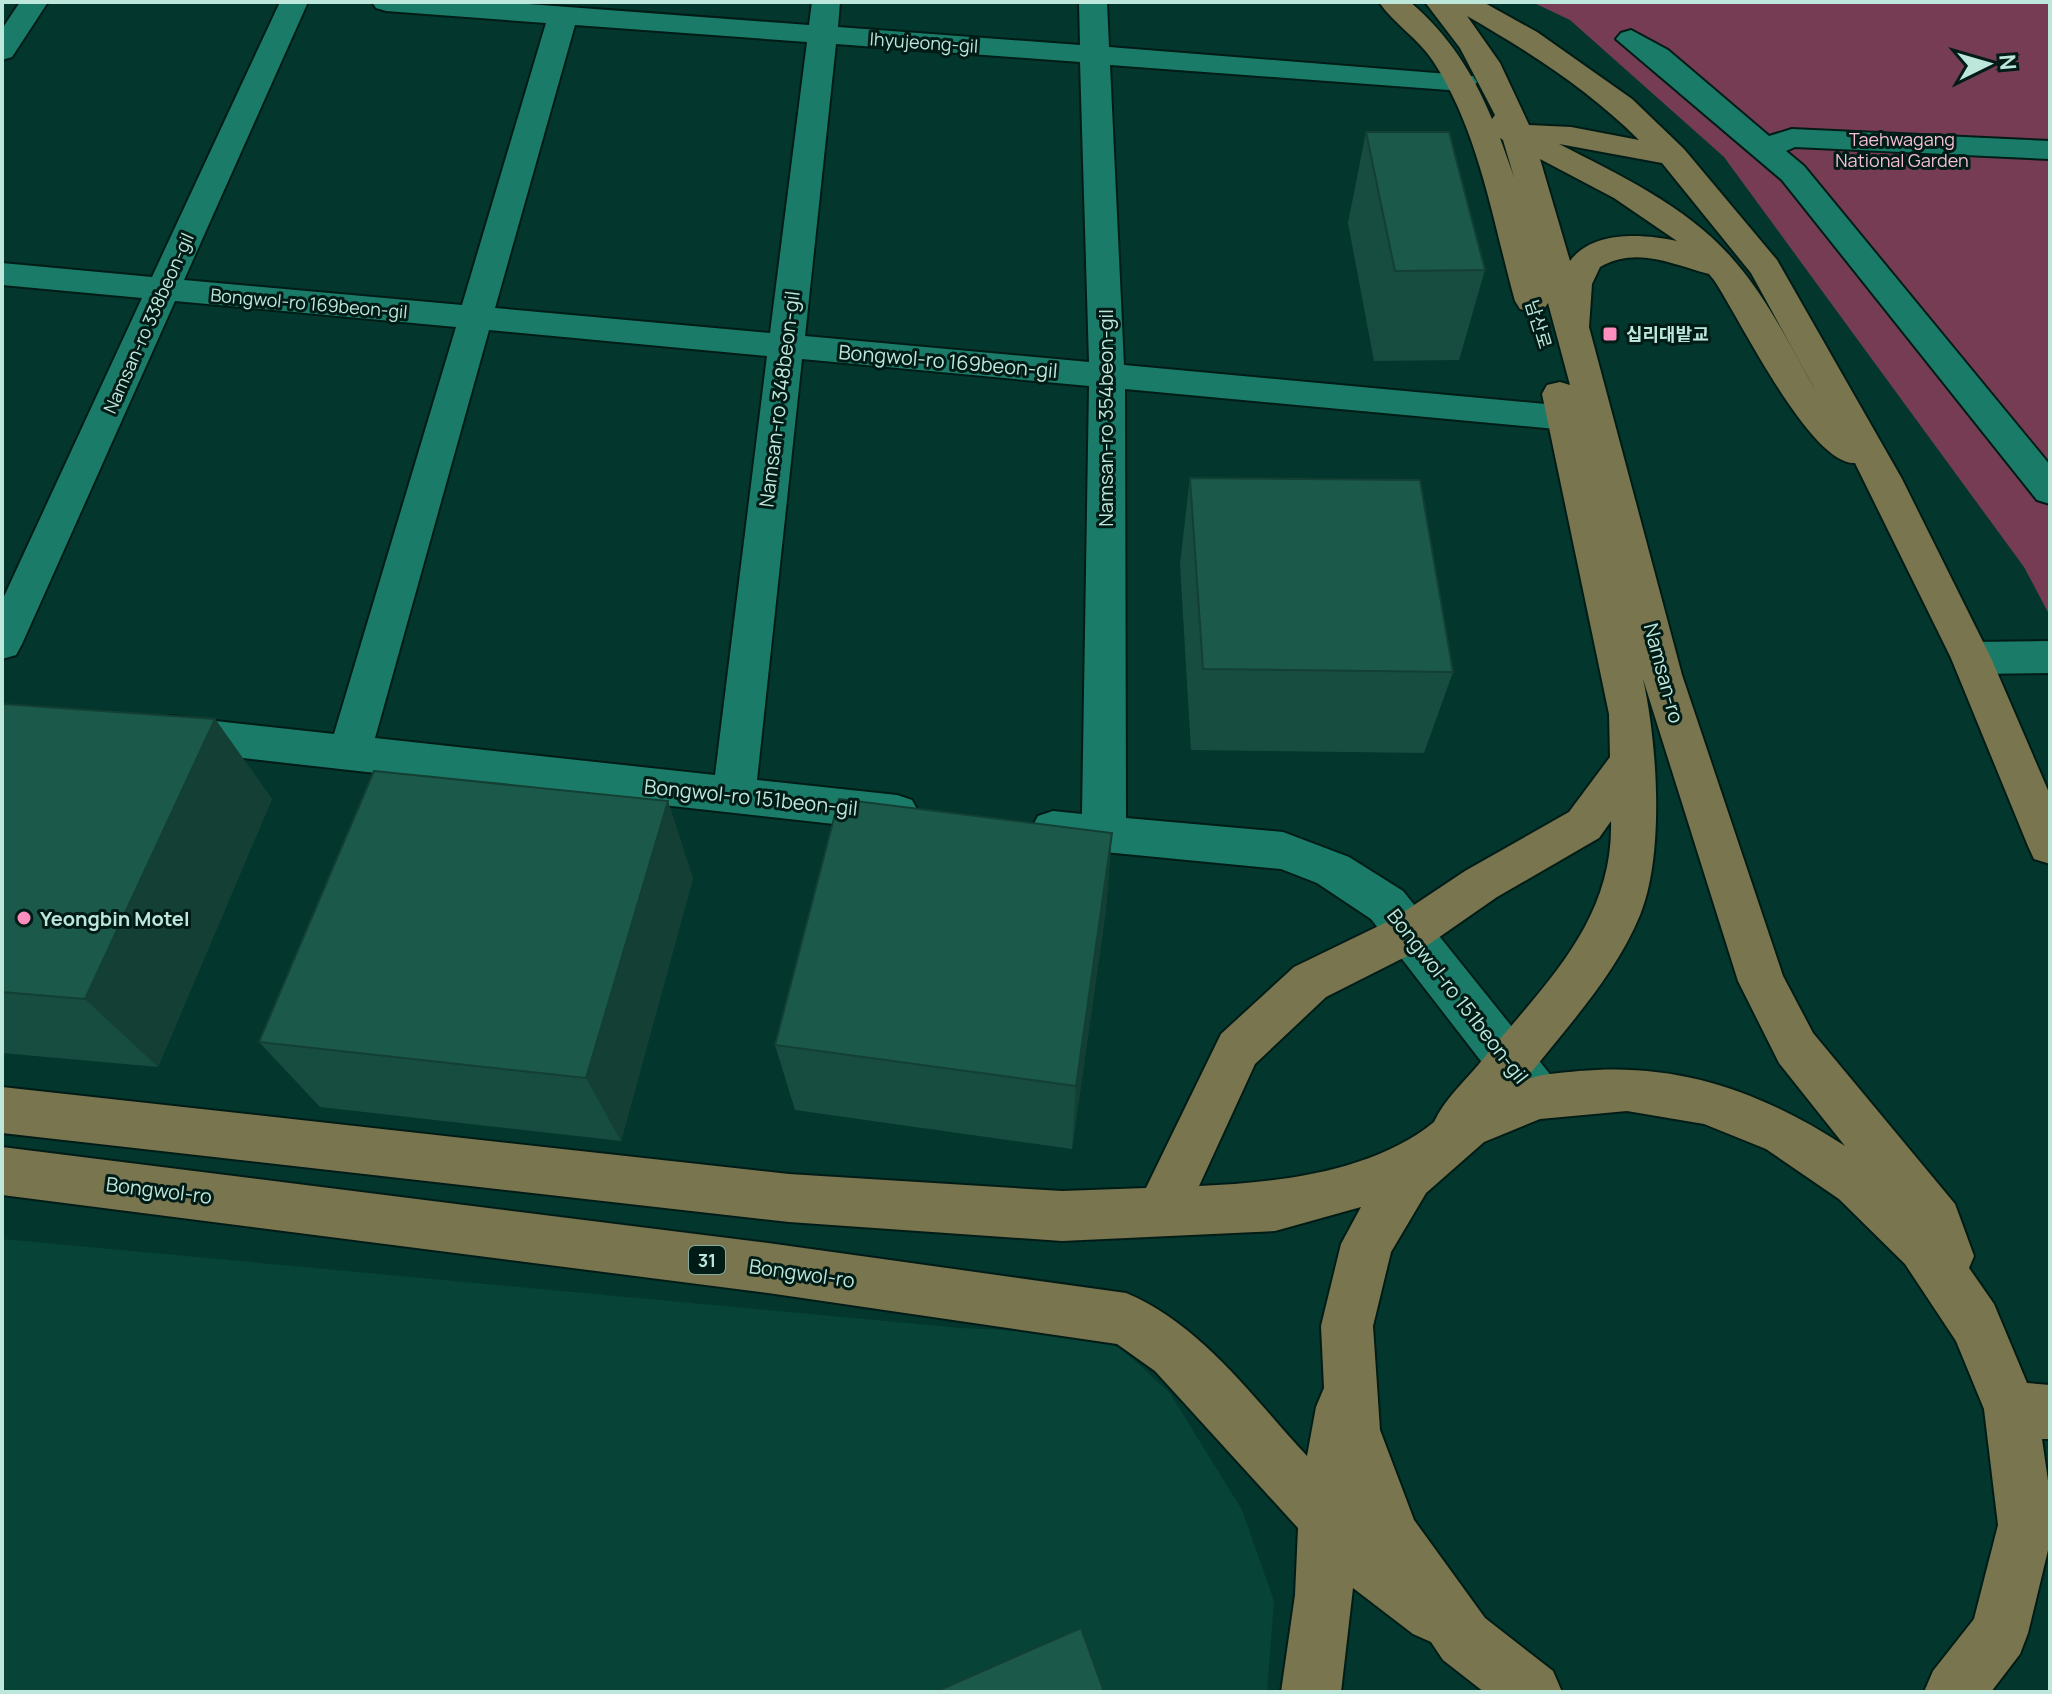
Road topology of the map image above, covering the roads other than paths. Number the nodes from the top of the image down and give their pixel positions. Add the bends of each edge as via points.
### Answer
1 (34, 2) edge
2 (294, 2) edge
3 (386, 2) edge
4 (1093, 2) edge
5 (1393, 2) edge
6 (1439, 2) edge
7 (1462, 2) edge
8 (563, 15) junction
9 (825, 18) edge
10 (1631, 39) dead end
11 (2, 51) edge
12 (1096, 55) junction
13 (1465, 90) junction
14 (1502, 142) junction
15 (1765, 148) junction
16 (2050, 150) edge
17 (1673, 156) junction
18 (1726, 272) junction
19 (2, 274) edge
20 (163, 289) junction
21 (473, 318) junction
22 (1574, 345) junction
23 (785, 346) junction
24 (1107, 376) junction
25 (1567, 418) junction
26 (1883, 479) junction
27 (2050, 491) edge
28 (2, 644) edge
29 (2050, 657) edge
30 (1971, 658) junction
31 (129, 728) edge
32 (350, 752) junction
33 (1631, 761) junction
34 (734, 796) junction
35 (935, 817) edge
36 (1012, 825) edge
37 (1104, 834) junction
38 (2050, 846) edge
39 (1409, 933) junction
40 (1524, 1079) junction
41 (2, 1110) edge
42 (1435, 1153) junction
43 (2, 1171) edge
44 (1161, 1212) junction
45 (1964, 1308) junction
46 (1349, 1369) junction
47 (2030, 1411) edge
48 (1327, 1522) junction
49 (1461, 1634) junction
50 (1964, 1684) edge
51 (1311, 1692) edge
52 (1532, 1692) edge

1 - 11 street
2 - 20 street, Namsan-ro 338beon-gil
3 - 8 street, Ihyujeong-gil
4 - 12 street, Namsan-ro 354beon-gil
5 - 13 main road, 남산로 via 1438,43
6 - 14 main road, Namsan-ro via 1465,31 1505,98
7 - 17 main road via 1527,38 1621,105
8 - 9 street, Ihyujeong-gil
8 - 21 street
9 - 12 street, Ihyujeong-gil
9 - 23 street, Namsan-ro 348beon-gil
10 - 15 street
12 - 13 street, Ihyujeong-gil
12 - 24 street, Namsan-ro 354beon-gil
13 - 14 main road, 남산로
14 - 17 main road via 1571,136
14 - 18 main road via 1661,212
14 - 22 main road, Namsan-ro
14 - 25 main road, 남산로
15 - 16 street via 1792,138
15 - 27 street via 1793,173
17 - 26 main road via 1765,268
18 - 22 main road via 1669,248 1641,246 1592,258 1578,271
18 - 26 main road via 1807,407
19 - 20 street, Bongwol-ro 169beon-gil
20 - 21 street, Bongwol-ro 169beon-gil
20 - 28 street, Namsan-ro 338beon-gil
21 - 23 street, Bongwol-ro 169beon-gil
21 - 32 street
22 - 45 main road, Namsan-ro via 1662,675 1761,981 1796,1048 1937,1221
23 - 24 street, Bongwol-ro 169beon-gil
23 - 34 street, Namsan-ro 348beon-gil
24 - 25 street, Bongwol-ro 169beon-gil
24 - 37 street, Namsan-ro 354beon-gil
25 - 33 main road, 남산로 via 1630,714
26 - 30 main road
29 - 30 street
30 - 38 main road
31 - 32 street, Bongwol-ro 151beon-gil
32 - 34 street, Bongwol-ro 151beon-gil
33 - 39 main road via 1584,825
33 - 40 main road, 남산로 via 1634,848 1619,912
34 - 35 street, Bongwol-ro 151beon-gil
36 - 37 street, Bongwol-ro 151beon-gil
37 - 39 street, Bongwol-ro 151beon-gil via 1283,851 1333,870 1387,905
39 - 40 street, Bongwol-ro 151beon-gil
39 - 44 main road via 1310,982 1238,1049
40 - 42 main road
40 - 45 main road via 1705,1102 1783,1133 1868,1193 1923,1246
41 - 44 main road via 789,1198 1062,1216
42 - 44 main road via 1382,1177 1275,1207
42 - 46 main road via 1408,1176 1367,1244 1347,1326
43 - 48 main road, Bongwol-ro / 31 via 1126,1319 1174,1352
45 - 47 main road
46 - 48 main road
46 - 49 main road via 1353,1430 1393,1538
47 - 50 main road via 2026,1525 1999,1633
48 - 49 main road, Bongwol-ro via 1383,1579
48 - 51 main road
49 - 52 main road

